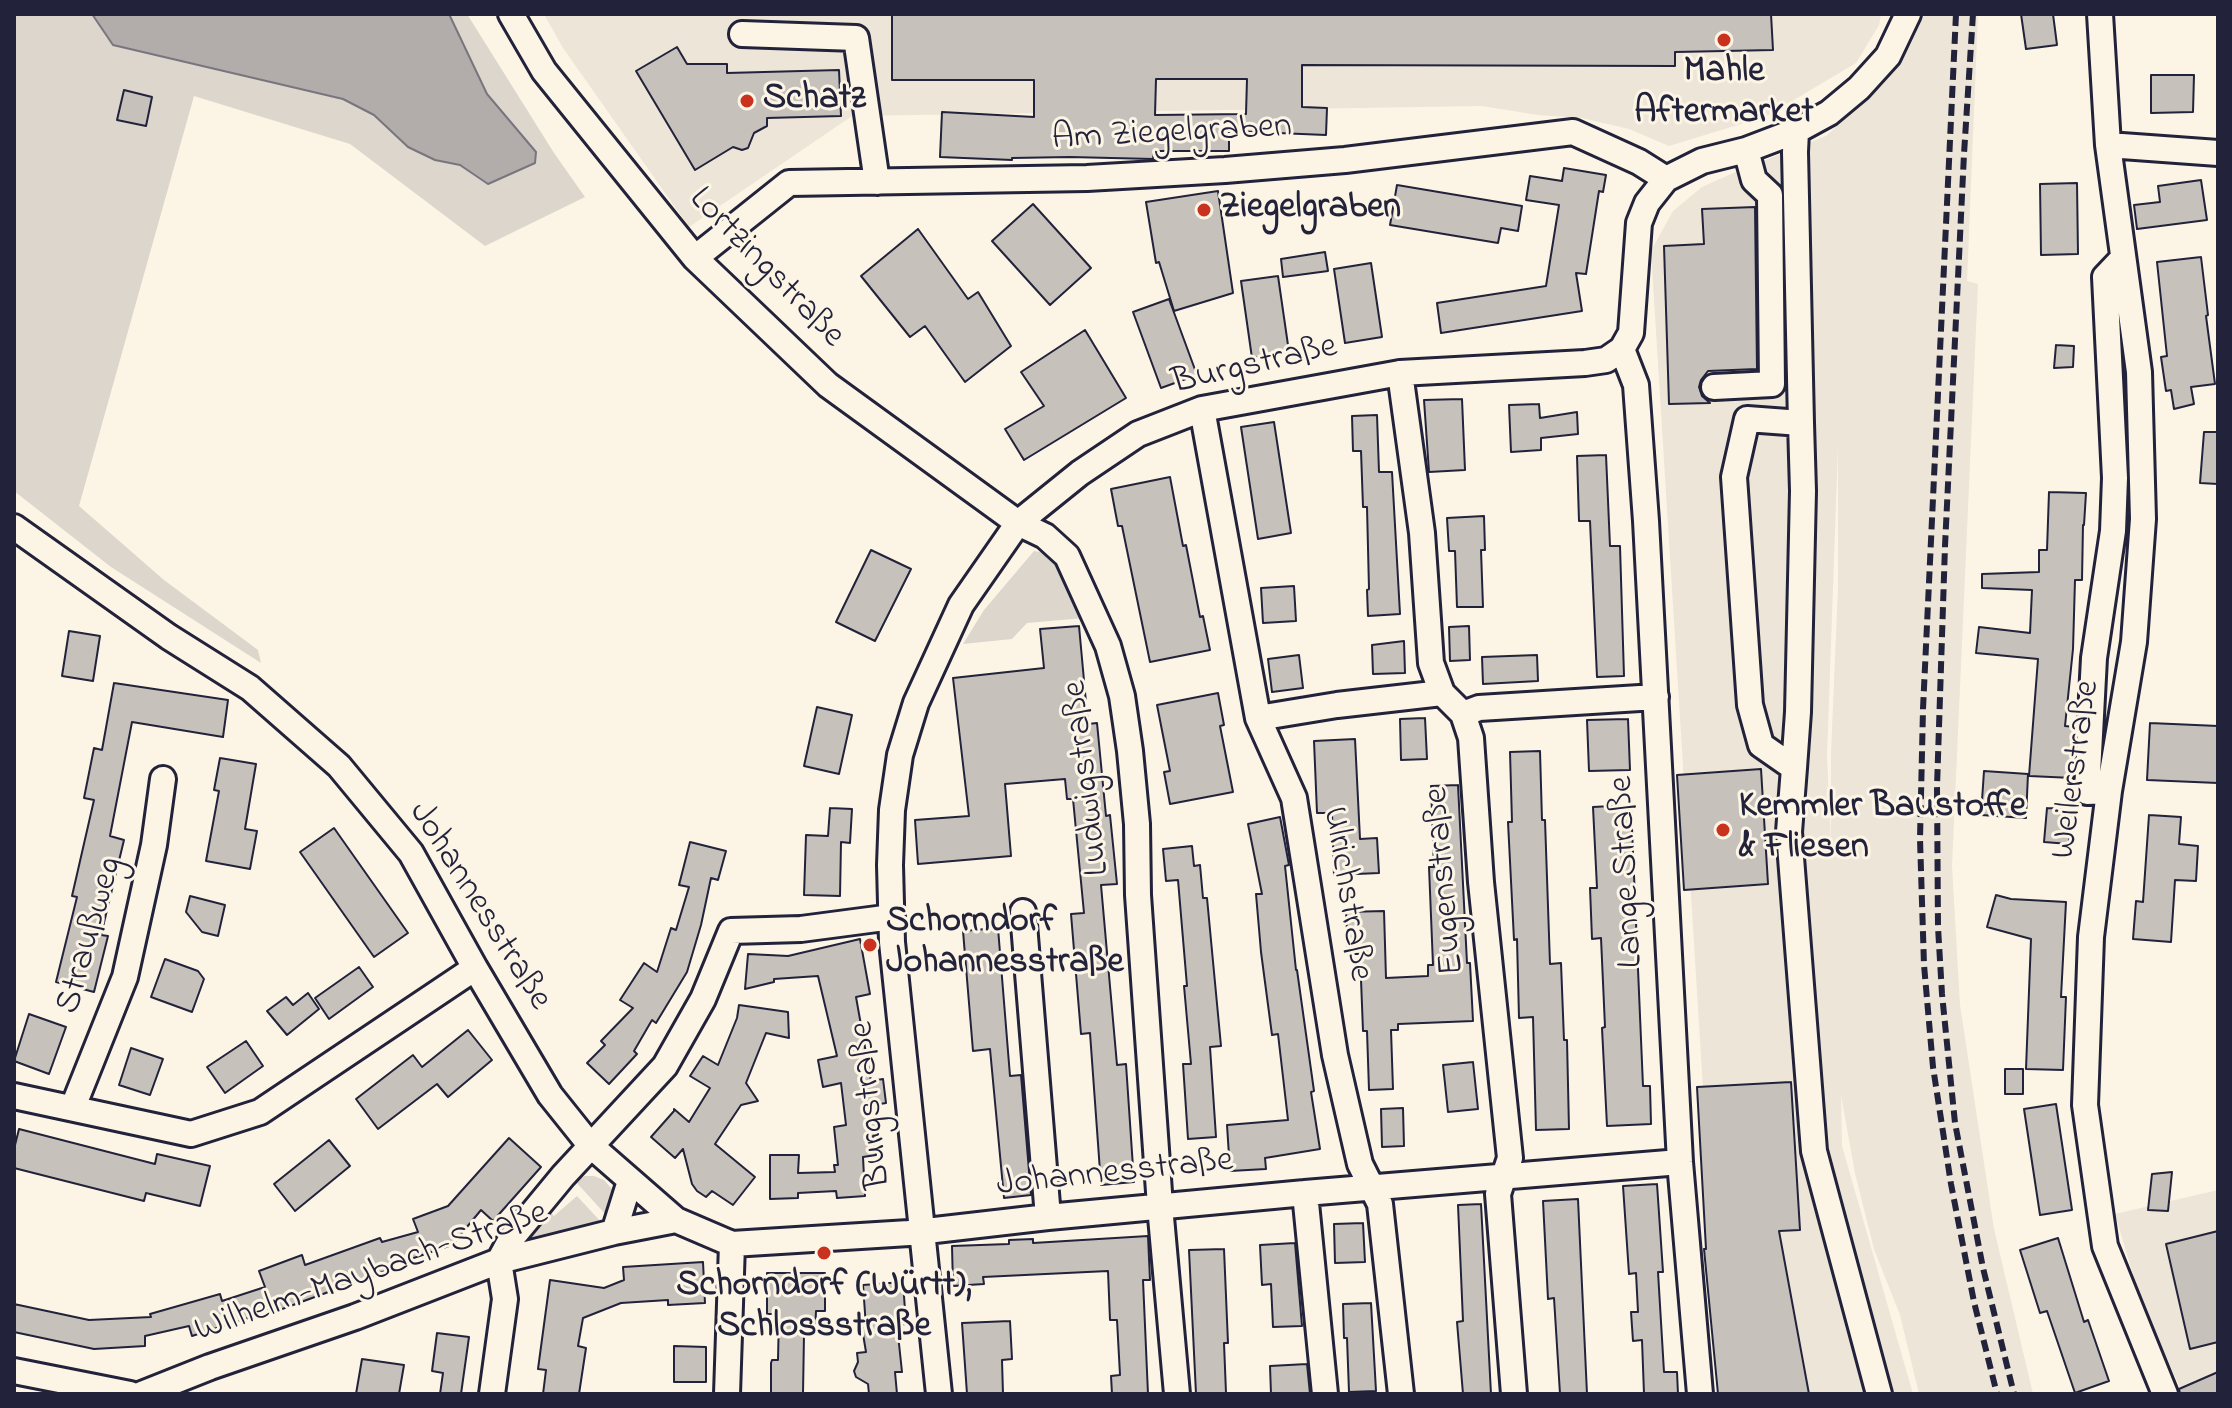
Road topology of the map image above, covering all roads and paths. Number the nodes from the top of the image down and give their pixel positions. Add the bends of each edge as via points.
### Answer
1 (511, 14) edge
2 (1908, 14) edge
3 (2100, 14) edge
4 (742, 34) dead end
5 (1796, 131) junction
6 (2108, 145) junction
7 (1746, 150) junction
8 (2218, 153) edge
9 (1666, 179) junction
10 (877, 182) junction
11 (695, 258) junction
12 (2123, 258) junction
13 (1622, 349) junction
14 (1400, 373) junction
15 (1714, 387) dead end
16 (1202, 409) junction
17 (1801, 423) junction
18 (1018, 523) junction
19 (14, 527) edge
20 (1442, 693) junction
21 (1656, 697) junction
22 (1463, 714) junction
23 (1258, 718) junction
24 (1794, 768) junction
25 (163, 779) dead end
26 (2109, 791) junction
27 (1023, 912) dead end
28 (892, 917) junction
29 (475, 968) junction
30 (14, 1096) edge
31 (73, 1107) junction
32 (590, 1145) junction
33 (1680, 1162) junction
34 (1504, 1175) junction
35 (630, 1181) junction
36 (1371, 1187) junction
37 (1305, 1193) junction
38 (1160, 1206) junction
39 (1048, 1217) junction
40 (676, 1220) junction
41 (614, 1232) junction
42 (923, 1232) junction
43 (732, 1244) junction
44 (499, 1261) junction
45 (14, 1371) edge
46 (130, 1394) edge
47 (142, 1394) edge
48 (492, 1394) edge
49 (727, 1394) edge
50 (939, 1394) edge
51 (1177, 1394) edge
52 (1325, 1394) edge
53 (1401, 1394) edge
54 (1514, 1394) edge
55 (1700, 1394) edge
56 (1879, 1394) edge
57 (2165, 1394) edge

1 - 11 street, Lortzingstraße via 544,71
2 - 5 street via 1888,56 1859,88
3 - 6 street, Weilerstraße
4 - 10 street via 856,38
5 - 7 street
5 - 17 street
6 - 8 street
6 - 12 street, Weilerstraße
7 - 9 street via 1702,161
7 - 15 street via 1754,180 1770,195 1772,384
9 - 10 street, Am Ziegelgraben via 1573,132 1225,170
9 - 13 street via 1639,223 1631,333
10 - 11 street, Am Ziegelgraben via 789,183
11 - 18 street, Lortzingstraße via 828,385
12 - 26 street, Weilerstraße via 2139,372 2143,519 2134,642
12 - 26 street via 2105,277 2115,478 2113,531 2094,658 2087,792
13 - 14 street, Burgstraße via 1606,360 1585,363
13 - 21 street, Lange Straße via 1636,385
14 - 16 street, Burgstraße
14 - 20 street via 1422,533 1431,663
16 - 18 street, Burgstraße via 1138,434
16 - 23 street, Ulrichstraße
17 - 24 street
17 - 24 street via 1747,419 1734,477 1750,705 1761,745
18 - 28 street, Burgstraße via 961,605 916,703 900,755 892,810
18 - 38 street, Ludwigstraße via 1045,536 1067,556 1108,646 1122,696 1137,824
19 - 29 street, Johannesstraße via 250,688 339,766 411,853
20 - 22 street
20 - 23 street
21 - 22 street via 1479,708
21 - 33 street, Lange Straße
22 - 34 street, Eugenstraße via 1471,738 1510,1158
23 - 36 street, Ulrichstraße via 1294,798 1335,1055 1360,1164
24 - 56 street via 1789,832 1814,1151
25 - 31 street, Straußweg via 125,977
26 - 57 street, Weilerstraße via 2091,937 2085,1105 2105,1246
27 - 39 street
28 - 32 street via 801,929 731,931 703,999 665,1066
28 - 42 street, Burgstraße
29 - 31 street via 260,1112 191,1134
29 - 32 street, Johannesstraße via 550,1095
30 - 31 street
32 - 35 street, Johannesstraße
32 - 44 street via 511,1239
33 - 34 street, Johannesstraße
33 - 55 street, Lange Straße
34 - 36 street, Johannesstraße
34 - 54 street, Eugenstraße via 1498,1194
35 - 40 street, Johannesstraße
35 - 41 street
36 - 37 street, Johannesstraße
36 - 53 street, Ulrichstraße via 1380,1204
37 - 38 street, Johannesstraße
37 - 52 street
38 - 39 street, Johannesstraße
38 - 51 street, Ludwigstraße
39 - 42 street, Johannesstraße
40 - 41 street, Wilhelm-Maybach-Straße
40 - 43 street, Johannesstraße
41 - 44 street, Wilhelm-Maybach-Straße
42 - 43 street, Johannesstraße
42 - 50 street, Burgstraße
43 - 49 street
44 - 47 street, Wilhelm-Maybach-Straße
44 - 48 street via 505,1299
45 - 46 street

